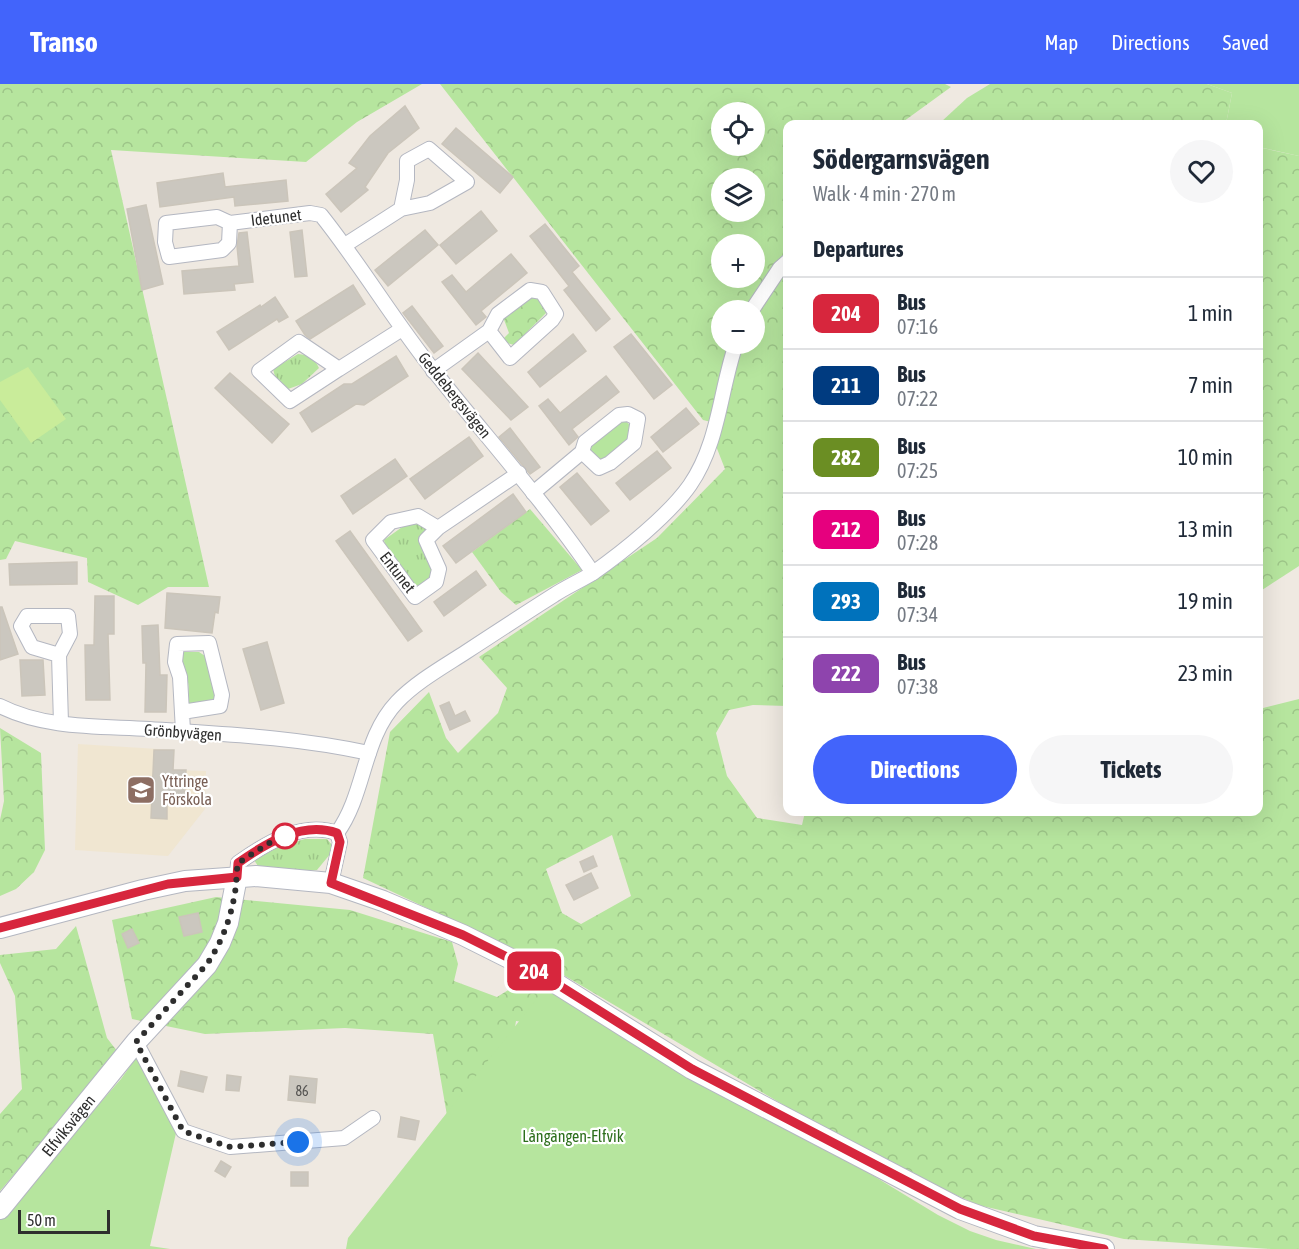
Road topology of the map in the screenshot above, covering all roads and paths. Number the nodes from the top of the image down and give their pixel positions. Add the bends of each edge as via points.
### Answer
1 (401, 209) junction
2 (321, 215) joint
3 (230, 223) junction
4 (345, 245) junction
5 (783, 265) edge
6 (759, 300) edge
7 (402, 329) junction
8 (489, 331) junction
9 (734, 354) edge
10 (339, 369) junction
11 (433, 371) junction
12 (582, 452) dead end
13 (519, 473) junction
14 (533, 493) junction
15 (438, 528) junction
16 (592, 573) junction
17 (59, 655) dead end
18 (0, 706) edge
19 (183, 712) junction
20 (61, 723) junction
21 (183, 732) junction
22 (369, 753) junction
23 (337, 833) junction
24 (237, 877) junction
25 (331, 883) junction
26 (0, 928) edge
27 (136, 1042) junction
28 (373, 1118) dead end
29 (0, 1209) edge
30 (1104, 1249) edge

1 - 1 street via 430,203 467,182 429,150 406,161
1 - 4 street
2 - 3 street, Idetunet
2 - 4 street, Geddebergsvägen
3 - 3 street, Idetunet via 217,217 166,223 169,257 222,250 229,243
4 - 7 street, Geddebergsvägen
5 - 6 street
7 - 10 street
7 - 11 street, Geddebergsvägen
8 - 8 street via 498,314 530,290 542,292 556,314 510,358
8 - 11 street
9 - 16 street via 716,426 691,483 650,527
10 - 10 street via 299,342 259,371 290,401
11 - 13 street, Geddebergsvägen
12 - 14 street
13 - 14 street, Geddebergsvägen
13 - 15 street
14 - 16 street, Geddebergsvägen
15 - 15 street, Entunet via 418,516 391,522 373,540 416,597 436,582 439,569 426,540
16 - 22 street via 414,687 385,716
17 - 20 street
18 - 20 street, Grönbyvägen via 18,715
19 - 19 street via 220,706 222,695 209,643 177,644 175,662
19 - 21 street
20 - 21 street, Grönbyvägen
21 - 22 street, Grönbyvägen via 312,742
22 - 23 street via 347,819
23 - 24 street via 306,830 271,842 238,863
23 - 25 street via 340,842
24 - 25 street
24 - 26 street via 168,884
24 - 27 street, Elfviksvägen via 228,923 215,952
25 - 30 street via 463,935 541,974 692,1069 960,1209 1034,1236
27 - 28 street via 183,1131 230,1147 344,1138
27 - 29 street, Elfviksvägen

